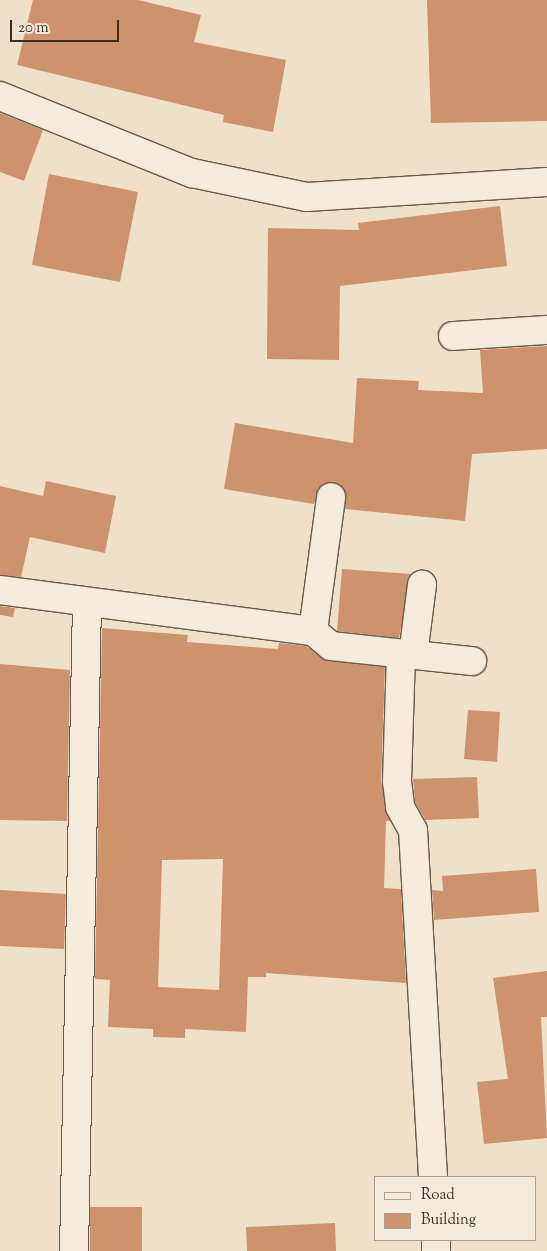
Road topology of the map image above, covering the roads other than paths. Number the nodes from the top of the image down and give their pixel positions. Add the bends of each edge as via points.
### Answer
1 (0, 96) edge
2 (547, 182) edge
3 (547, 330) edge
4 (453, 336) dead end
5 (331, 498) dead end
6 (422, 585) dead end
7 (0, 590) edge
8 (87, 602) junction
9 (313, 631) junction
10 (407, 655) junction
11 (472, 661) dead end
12 (433, 1176) edge
13 (74, 1251) edge

1 - 2 street via 192,173 306,197
3 - 4 street
5 - 9 street
6 - 10 street
7 - 8 street
8 - 9 street
8 - 13 street
9 - 10 street via 331,646
10 - 11 street
10 - 12 street via 397,781 400,808 413,830

